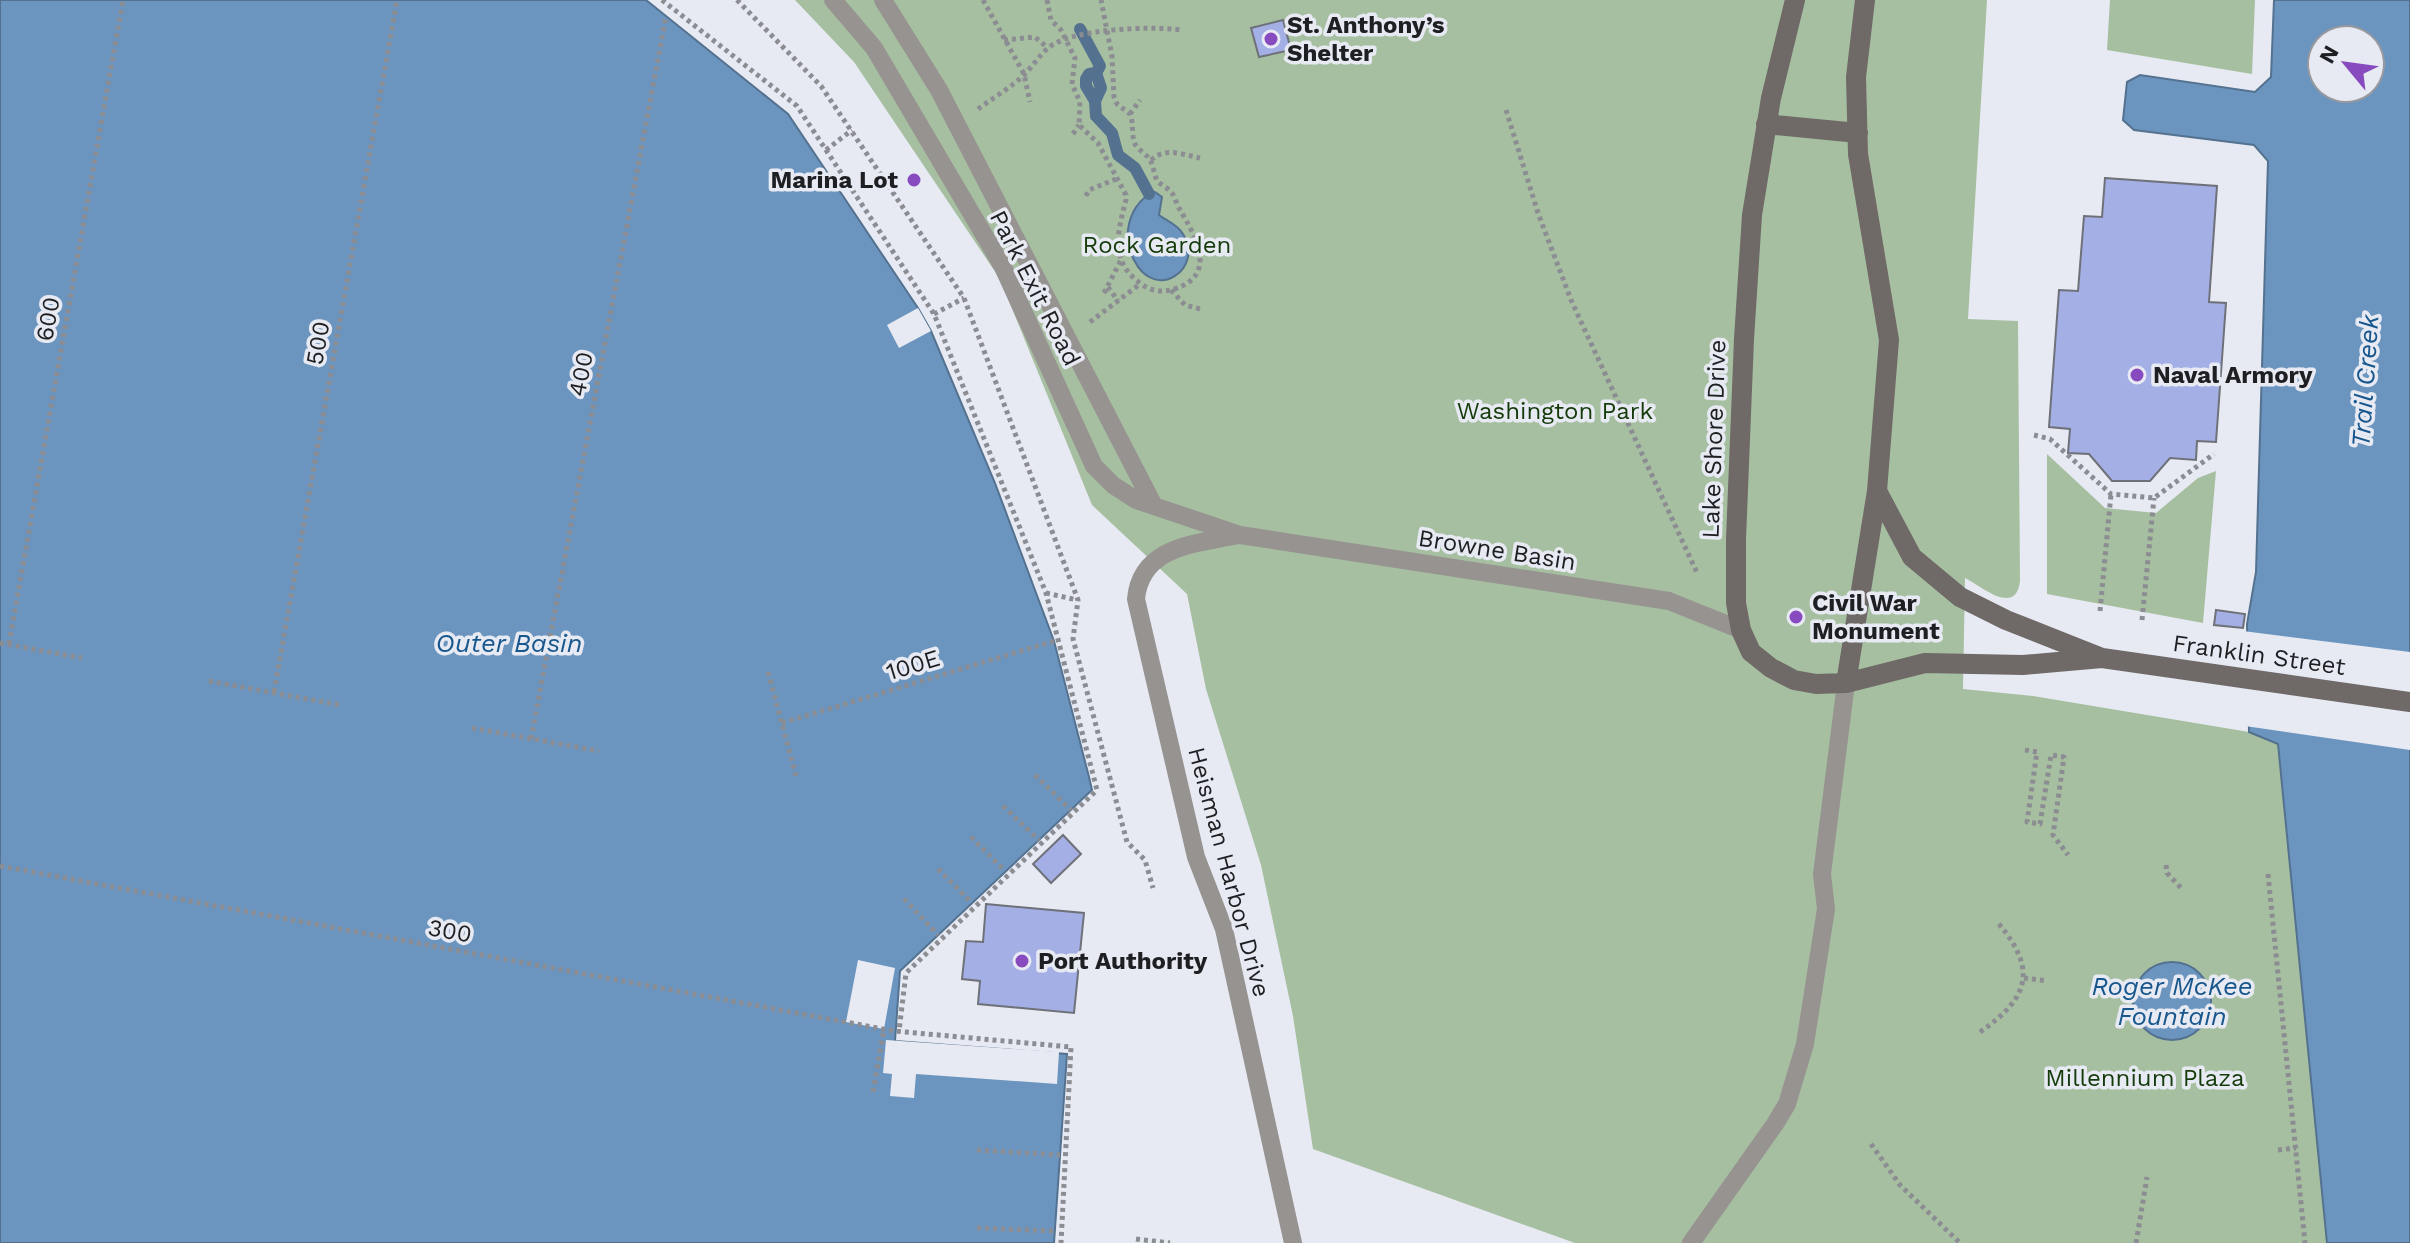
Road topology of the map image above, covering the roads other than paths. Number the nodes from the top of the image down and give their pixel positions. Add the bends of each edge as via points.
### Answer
1 (833, 0) edge
2 (883, 0) edge
3 (1795, 0) edge
4 (1865, 0) edge
5 (1766, 124) junction
6 (1858, 133) junction
7 (1877, 491) junction
8 (1154, 506) junction
9 (1240, 535) junction
10 (1741, 630) junction
11 (2102, 658) junction
12 (1846, 683) junction
13 (2410, 702) edge
14 (1293, 1243) edge
15 (1691, 1243) edge

1 - 8 lane, Park Exit Road via 874,48 1003,267 1094,466 1124,492
2 - 8 lane via 939,90
3 - 5 street, Lake Shore Drive
4 - 6 street via 1856,77
5 - 6 street
5 - 10 street, Lake Shore Drive via 1752,215 1744,339 1736,539
6 - 7 street via 1889,340
7 - 11 street, Franklin Street via 1912,557 1960,597
7 - 12 street
8 - 9 lane, Park Exit Road
9 - 10 lane, Browne Basin via 1669,601
9 - 14 lane, Heisman Harbor Drive via 1172,549 1143,573 1136,599 1196,857 1224,929
10 - 12 street, Lake Shore Drive via 1751,652 1794,680
11 - 12 street, Franklin Street via 2023,665 1925,663
11 - 13 street, Franklin Street
12 - 15 lane via 1822,874 1826,909 1796,1080 1775,1124

